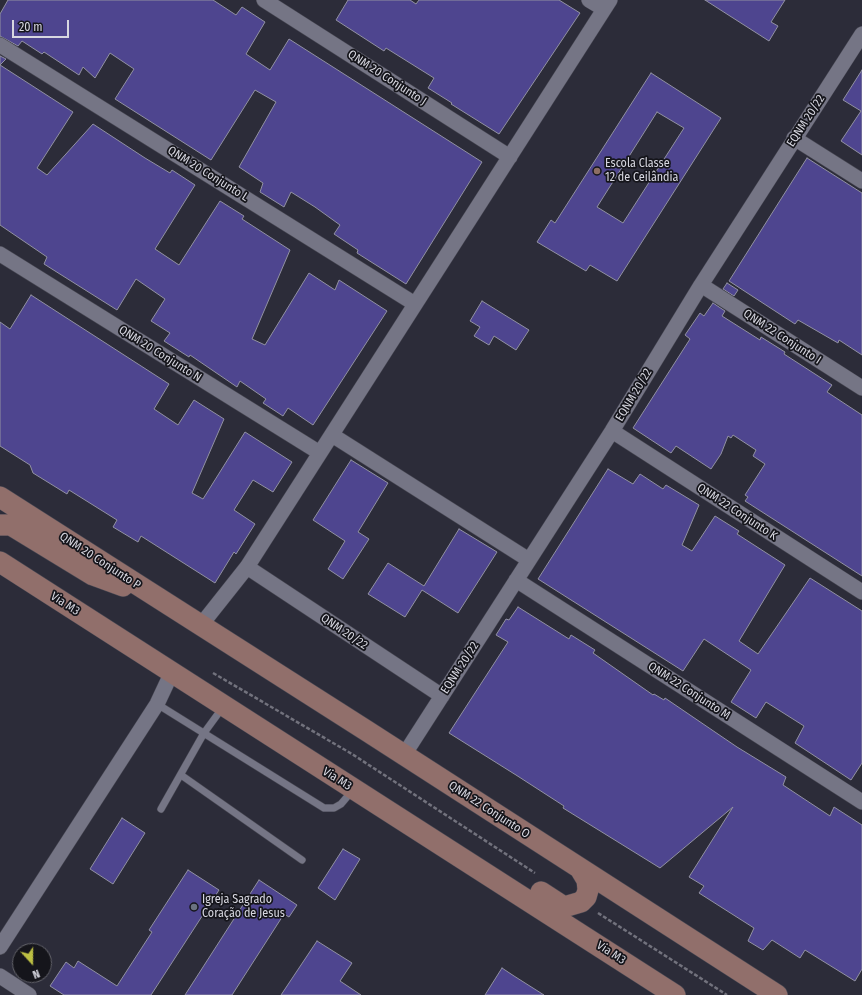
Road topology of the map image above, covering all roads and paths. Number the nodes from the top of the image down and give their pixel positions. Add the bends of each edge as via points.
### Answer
1 (264, 0) edge
2 (589, 0) edge
3 (607, 5) edge
4 (862, 34) edge
5 (0, 45) edge
6 (794, 138) junction
7 (510, 157) junction
8 (862, 181) edge
9 (0, 254) edge
10 (701, 285) junction
11 (415, 304) junction
12 (862, 388) edge
13 (612, 431) junction
14 (332, 434) junction
15 (320, 453) junction
16 (0, 497) edge
17 (0, 525) edge
18 (529, 560) junction
19 (0, 562) edge
20 (247, 567) junction
21 (516, 580) junction
22 (862, 592) edge
23 (163, 601) junction
24 (201, 625) junction
25 (208, 670) dead end
26 (172, 672) junction
27 (442, 696) junction
28 (157, 704) junction
29 (223, 706) junction
30 (204, 733) junction
31 (404, 755) junction
32 (181, 775) junction
33 (353, 789) junction
34 (862, 802) edge
35 (161, 810) dead end
36 (428, 836) junction
37 (302, 860) dead end
38 (581, 870) junction
39 (542, 877) dead end
40 (581, 902) junction
41 (0, 947) edge
42 (0, 976) edge
43 (29, 995) edge
44 (675, 995) edge
45 (727, 995) edge
46 (777, 995) edge

1 - 7 street, QNM 20 Conjunto J
2 - 3 street
3 - 7 street
4 - 6 street, EQNM 20/22
5 - 11 street, QNM 20 Conjunto L
6 - 8 street
6 - 10 street, EQNM 20/22
7 - 11 street
9 - 15 street, QNM 20 Conjunto N
10 - 12 street, QNM 22 Conjunto I
10 - 13 street, EQNM 20/22
11 - 14 street
13 - 18 street, EQNM 20/22
13 - 22 street, QNM 22 Conjunto K
14 - 15 street
14 - 18 street
15 - 20 street
16 - 23 main road, QNM 20 Conjunto P
17 - 23 main road via 11,525 93,575
18 - 21 street, EQNM 20/22
19 - 26 main road, Via M3
20 - 24 street
20 - 27 street, QNM 20/22
21 - 27 street, EQNM 20/22
21 - 34 street, QNM 22 Conjunto M
23 - 24 main road, QNM 20 Conjunto P
24 - 31 main road, QNM 22 Conjunto O
25 - 39 path via 352,754
26 - 28 street
26 - 29 main road, Via M3
27 - 31 street, EQNM 20/22
28 - 30 lane
28 - 41 street
29 - 30 lane
29 - 33 main road, Via M3
30 - 32 lane
30 - 33 lane via 324,808 334,808 341,804
31 - 38 main road, QNM 22 Conjunto O
32 - 35 lane
32 - 37 lane
33 - 36 main road, Via M3
36 - 40 main road via 484,856 564,907
36 - 44 main road, Via M3
38 - 40 main road via 587,880 588,890
38 - 46 main road, QNM 22 Conjunto O
40 - 45 path
42 - 43 street

